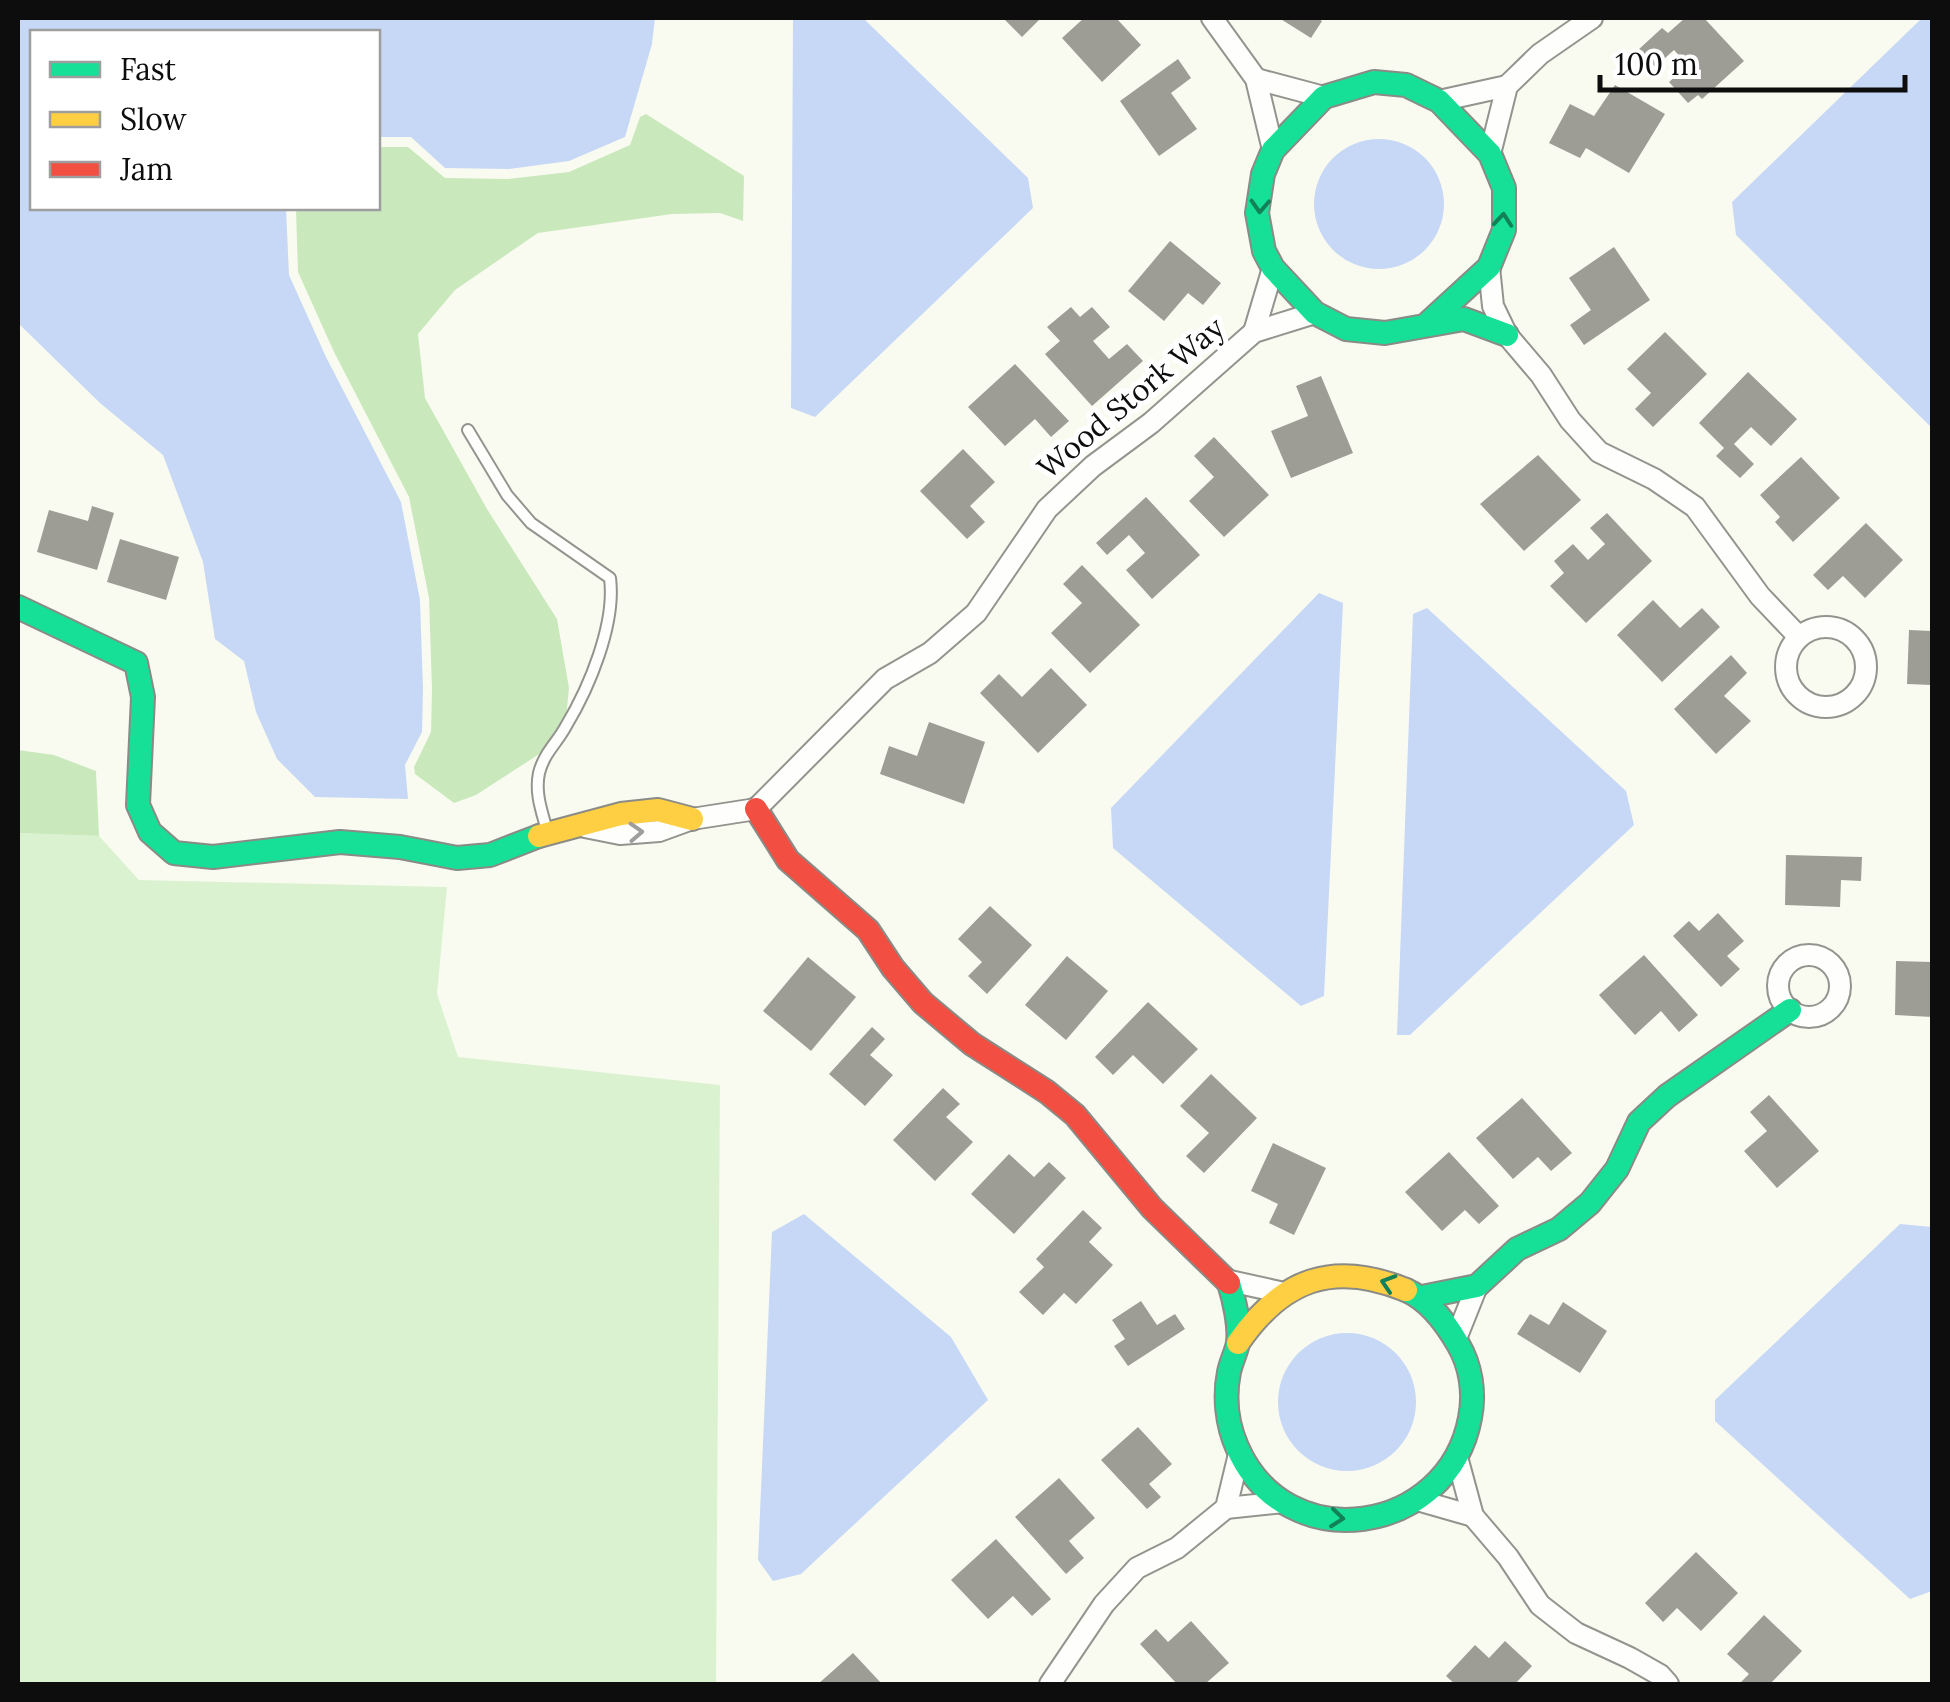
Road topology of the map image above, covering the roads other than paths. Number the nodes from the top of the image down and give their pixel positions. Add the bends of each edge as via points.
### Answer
1 (1212, 18) edge
2 (1592, 18) edge
3 (1256, 79) junction
4 (1507, 86) junction
5 (1324, 97) junction
6 (1439, 101) junction
7 (1273, 150) junction
8 (1490, 154) junction
9 (1489, 267) junction
10 (1273, 268) junction
11 (1315, 312) junction
12 (1428, 323) junction
13 (1254, 332) junction
14 (1507, 335) junction
15 (468, 430) dead end
16 (18, 607) edge
17 (1799, 637) junction
18 (756, 809) junction
19 (692, 819) joint
20 (548, 832) junction
21 (1790, 1010) dead end
22 (1230, 1281) junction
23 (1477, 1286) junction
24 (1284, 1293) junction
25 (1422, 1298) junction
26 (1457, 1336) junction
27 (1238, 1343) junction
28 (1240, 1454) junction
29 (1458, 1457) junction
30 (1417, 1500) junction
31 (1284, 1502) junction
32 (1226, 1508) junction
33 (1473, 1516) junction
34 (1050, 1684) edge
35 (1668, 1684) edge

1 - 3 street
2 - 4 street
3 - 5 street
3 - 7 street
4 - 6 street
4 - 8 street
5 - 6 street via 1374,82 1406,85
5 - 7 street
6 - 8 street
7 -> 10 street via 1257,213
9 -> 8 street via 1504,230 1504,188
9 - 12 street
9 - 14 street via 1493,306
10 - 11 street
10 - 13 street, Wood Stork Way
11 - 12 street via 1346,329 1385,333
11 - 13 street, Wood Stork Way
12 - 14 street via 1464,318
13 - 18 street, Wood Stork Way via 1048,509 976,613 930,653 885,679
14 - 17 street via 1599,452 1695,507 1724,552
15 - 20 lane via 530,523 610,578 612,596 588,685 538,777
16 - 20 street via 136,662 143,696 138,805 150,832 174,853 213,857 340,842 457,858 490,855
17 - 17 street via 1786,662 1792,688 1817,706 1850,699 1865,676 1857,642 1833,628
18 - 19 street
18 - 22 street via 788,860 871,933 927,1008 1076,1116 1144,1198
19 - 20 street via 658,810
21 - 23 street via 1667,1096 1639,1122 1617,1170 1590,1203 1559,1230 1516,1249
22 - 24 street
22 - 27 street
23 - 25 street
23 - 26 street
25 -> 24 street via 1390,1281 1354,1274 1318,1278
24 - 27 street
25 - 26 street
26 - 29 street via 1473,1397
27 - 28 street via 1226,1410
28 - 31 street
28 - 32 street
29 - 30 street
29 - 33 street
31 -> 30 street via 1344,1520 1383,1516
30 - 33 street
31 - 32 street
32 - 34 street via 1177,1548 1138,1568 1104,1604
33 - 35 street via 1540,1605

